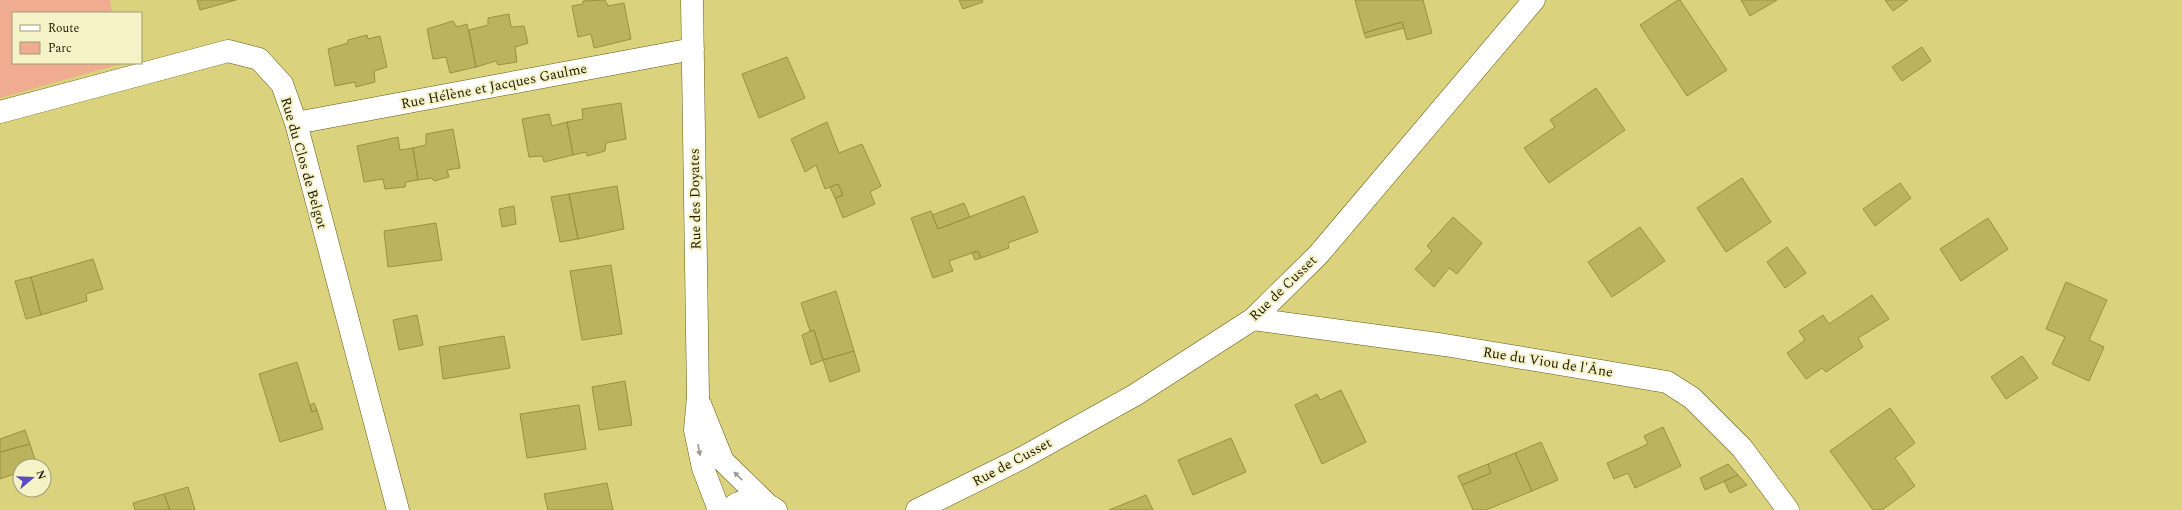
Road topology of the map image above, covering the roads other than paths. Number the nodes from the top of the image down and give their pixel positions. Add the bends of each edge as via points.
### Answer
1 (692, 0) edge
2 (1534, 0) edge
3 (692, 49) junction
4 (0, 112) edge
5 (296, 124) junction
6 (1253, 319) junction
7 (698, 397) junction
8 (771, 506) edge
9 (398, 510) edge
10 (719, 510) edge
11 (728, 510) edge
12 (917, 510) edge
13 (1788, 510) edge

1 - 3 street, Rue des Doyates
2 - 6 street, Rue de Cusset via 1318,255
3 - 5 street, Rue Hélène et Jacques Gaulme
3 - 7 street, Rue des Doyates
4 - 5 street, Rue du Clos de Belgot via 228,51 259,59 282,84
5 - 9 street, Rue du Clos de Belgot
6 - 12 street, Rue de Cusset via 1135,395 1022,458
6 - 13 street, Rue du Viou de l'Âne via 1445,345 1667,382 1692,398 1742,448
8 -> 7 street, Rue des Doyates via 723,461
7 -> 10 street, Rue des Doyates via 695,430 703,468
8 - 11 street via 752,500 741,502

